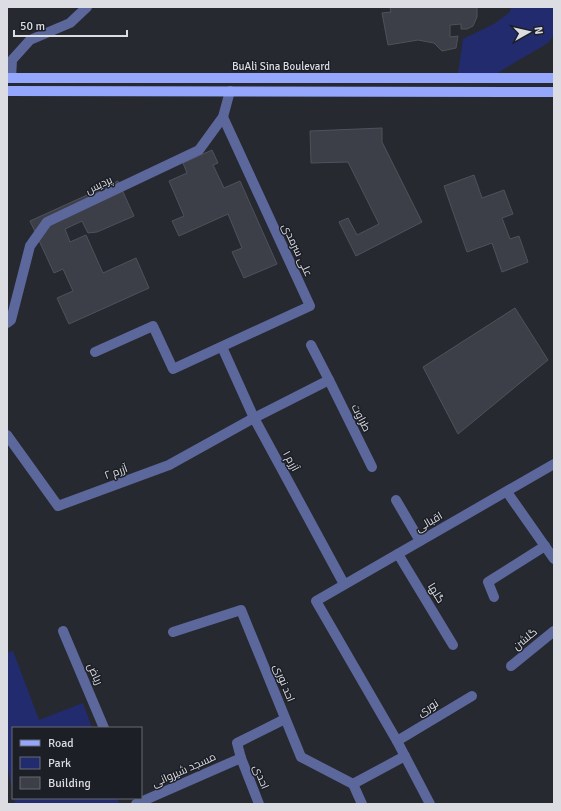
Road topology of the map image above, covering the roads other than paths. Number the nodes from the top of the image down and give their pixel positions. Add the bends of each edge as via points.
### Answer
1 (87, 7) edge
2 (9, 78) edge
3 (554, 78) edge
4 (7, 91) edge
5 (230, 91) junction
6 (554, 92) edge
7 (223, 117) junction
8 (7, 322) edge
9 (311, 344) dead end
10 (222, 347) junction
11 (96, 352) dead end
12 (329, 380) junction
13 (254, 418) junction
14 (8, 439) edge
15 (554, 464) edge
16 (372, 467) dead end
17 (507, 492) junction
18 (396, 500) dead end
19 (420, 541) junction
20 (545, 546) junction
21 (398, 554) junction
22 (554, 559) edge
23 (344, 584) junction
24 (494, 597) dead end
25 (63, 631) dead end
26 (554, 631) edge
27 (174, 632) dead end
28 (453, 644) dead end
29 (511, 666) dead end
30 (472, 696) dead end
31 (285, 719) junction
32 (104, 727) edge
33 (397, 741) junction
34 (405, 756) junction
35 (241, 758) junction
36 (353, 784) junction
37 (136, 804) edge
38 (259, 804) edge
39 (362, 804) edge
40 (430, 804) edge

1 - 2 street via 70,23 30,40 12,60
2 - 3 main road, BuAli Sina Boulevard
4 - 5 main road
5 - 6 main road
5 - 7 street, پردیس
7 - 8 street, پردیس via 199,150 47,222 30,246 11,320
7 - 10 street, علی سرمدی via 310,306
9 - 12 street, طراوت
10 - 11 street via 173,369 153,326
10 - 13 street, آزرم ۱
12 - 13 street
12 - 16 street, طراوت
13 - 14 street, آزرم ۲ via 169,465 58,506
13 - 23 street, آزرم ۱
15 - 17 street, اقبالی
17 - 19 street, اقبالی
17 - 20 street
18 - 19 street
19 - 21 street, اقبالی
20 - 22 street
20 - 24 street via 488,582
21 - 23 street, اقبالی
21 - 28 street, گلها
23 - 33 street, اقبالی via 316,601
25 - 32 street, ریاض
26 - 29 street, گلشن
27 - 31 street, احد نوری via 241,610
30 - 33 street, نوری
31 - 35 street via 237,743
31 - 36 street, احد نوری via 301,758
33 - 34 street
34 - 36 street
34 - 40 street
35 - 37 street, مسجد شیروانی
35 - 38 street, احدی
36 - 39 street

